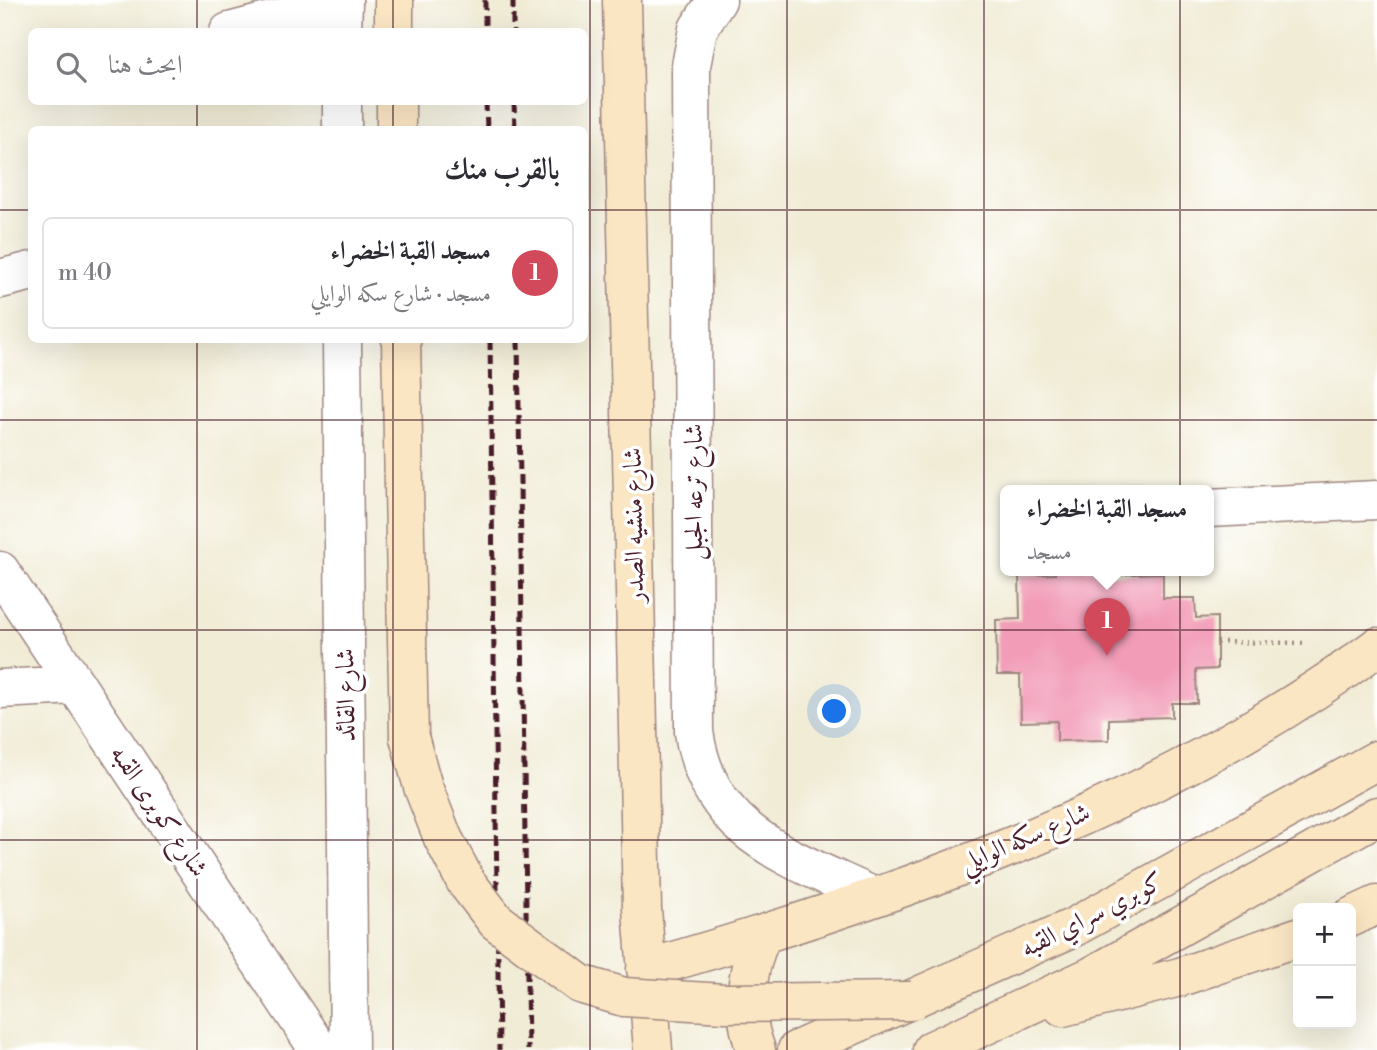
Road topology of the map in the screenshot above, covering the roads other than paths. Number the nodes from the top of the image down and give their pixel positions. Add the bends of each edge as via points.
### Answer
1 (394, 0) edge
2 (717, 0) edge
3 (626, 7) edge
4 (343, 11) edge
5 (251, 28) edge
6 (394, 28) edge
7 (342, 105) edge
8 (396, 105) edge
9 (342, 126) edge
10 (396, 126) edge
11 (28, 272) edge
12 (0, 279) edge
13 (342, 343) edge
14 (401, 343) edge
15 (1377, 500) edge
16 (1214, 508) edge
17 (0, 571) edge
18 (1372, 651) edge
19 (76, 685) junction
20 (0, 689) edge
21 (1377, 737) edge
22 (1363, 769) edge
23 (1377, 816) edge
24 (874, 897) junction
25 (1377, 905) edge
26 (1356, 915) edge
27 (762, 935) junction
28 (1293, 939) edge
29 (646, 969) junction
30 (911, 1002) junction
31 (999, 1020) junction
32 (319, 1050) edge
33 (349, 1050) edge
34 (653, 1050) edge
35 (756, 1050) edge
36 (797, 1050) edge
37 (932, 1050) edge

1 - 6 main road
2 - 24 street, شارع ترعه الجبل via 698,29 691,66 694,732 698,755 717,799 755,839
3 - 29 main road, شارع منشيه الصدر
4 - 5 street
7 - 9 street
8 - 10 main road
11 - 12 street
13 - 33 street, شارع القائد
14 - 30 main road, bridge via 409,737 428,800 466,882 496,921 580,984 624,998 725,1003
15 - 16 street
17 - 19 street, شارع كوبرى القبه
18 - 24 main road, شارع سكه الوايلي via 1230,741 1164,776 1023,840
19 - 20 street
19 - 32 street, شارع كوبرى القبه
21 - 22 main road
22 - 30 main road, كوبري سراي القبه via 1074,928
23 - 31 main road, كوبري سراي القبه via 1092,976
24 - 27 main road, شارع سكه الوايلي
25 - 26 main road
27 - 29 main road, شارع سكه الوايلي
27 - 35 main road via 748,975 746,998
28 - 31 main road via 1090,1002
29 - 34 main road, شارع منشيه الصدر
30 - 36 main road, كوبري سراي القبه
31 - 37 main road, كوبري سراي القبه

